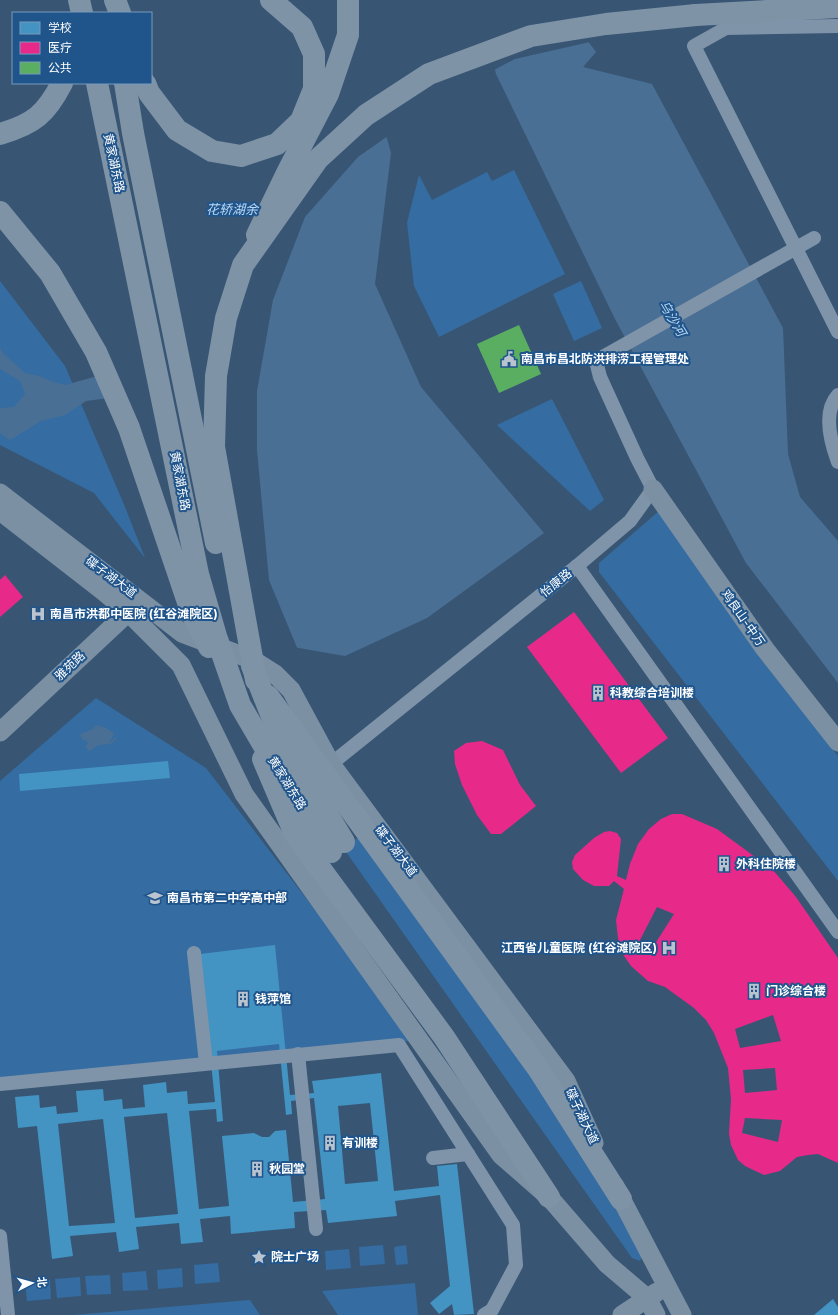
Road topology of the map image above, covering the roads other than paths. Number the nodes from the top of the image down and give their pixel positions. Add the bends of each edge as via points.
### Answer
1 (71, 0) edge
2 (79, 0) edge
3 (112, 0) edge
4 (115, 0) edge
5 (271, 0) edge
6 (348, 0) edge
7 (838, 7) edge
8 (72, 12) edge
9 (82, 12) edge
10 (114, 12) edge
11 (120, 12) edge
12 (838, 26) edge
13 (61, 84) edge
14 (97, 84) edge
15 (125, 84) edge
16 (145, 84) edge
17 (0, 134) edge
18 (0, 212) edge
19 (814, 238) dead end
20 (797, 248) junction
21 (243, 265) junction
22 (838, 332) edge
23 (838, 395) edge
24 (838, 462) edge
25 (653, 489) junction
26 (0, 493) edge
27 (0, 510) edge
28 (577, 566) junction
29 (134, 606) junction
30 (256, 680) junction
31 (240, 705) junction
32 (0, 732) edge
33 (838, 742) edge
34 (331, 764) junction
35 (838, 932) edge
36 (194, 953) dead end
37 (298, 1054) junction
38 (206, 1063) junction
39 (0, 1084) edge
40 (468, 1154) junction
41 (433, 1158) dead end
42 (549, 1197) junction
43 (621, 1199) junction
44 (316, 1230) dead end
45 (0, 1236) edge
46 (667, 1286) junction
47 (647, 1298) junction
48 (680, 1310) edge
49 (8, 1315) edge
50 (484, 1315) edge
51 (622, 1315) edge
52 (656, 1315) edge
53 (661, 1315) edge

1 - 8 highway
2 - 9 highway
3 - 10 highway
4 - 11 highway
5 - 16 highway via 302,27 314,54 314,89 301,121 277,144 241,156 212,151 177,130 149,93
6 - 21 highway, bridge via 348,35 328,94
7 - 21 highway, bridge via 696,15 606,24 531,36 429,74 366,115 318,159
12 - 20 street via 726,28 694,46
13 - 17 highway via 48,108 23,128
14 - 31 highway, 黄家湖东路, bridge via 198,574
15 - 30 highway, 黄家湖东路, bridge via 136,149 223,576
18 - 31 highway, bridge via 50,272 96,352 129,428 192,614
19 - 20 street
20 - 22 street
20 - 25 street via 600,359 597,365 600,377
21 - 30 highway, bridge via 226,318 216,376 214,447
23 - 24 street via 830,410 830,423 832,446
25 - 28 street, 怡康路 via 630,521
25 - 33 main road, 鸡良山-中万 via 765,649
26 - 29 main road, 碟子湖大道
27 - 29 main road, 碟子湖大道
28 - 34 street, 怡康路
28 - 35 street
29 - 32 main road, 雅苑路
29 - 34 main road, 碟子湖大道 via 182,633 253,660 275,674 291,690
29 - 42 main road, 碟子湖大道 via 181,665 244,794 501,1155
30 - 31 highway, 黄家湖东路, bridge via 278,732 338,847 288,787
30 - 43 highway, bridge via 539,1070
31 - 42 highway, bridge via 295,834 444,1037
34 - 43 main road, 碟子湖大道 via 566,1081
36 - 38 street
37 - 38 street
37 - 40 street via 399,1045
37 - 44 street
38 - 39 street
40 - 41 street
40 - 50 street via 513,1226 516,1265 492,1310
42 - 47 main road, 碟子湖大道 via 607,1264
43 - 46 main road, 碟子湖大道
45 - 49 street
46 - 47 main road
46 - 48 main road, 碟子湖大道
47 - 51 main road
47 - 52 main road, 碟子湖大道
48 - 53 main road

